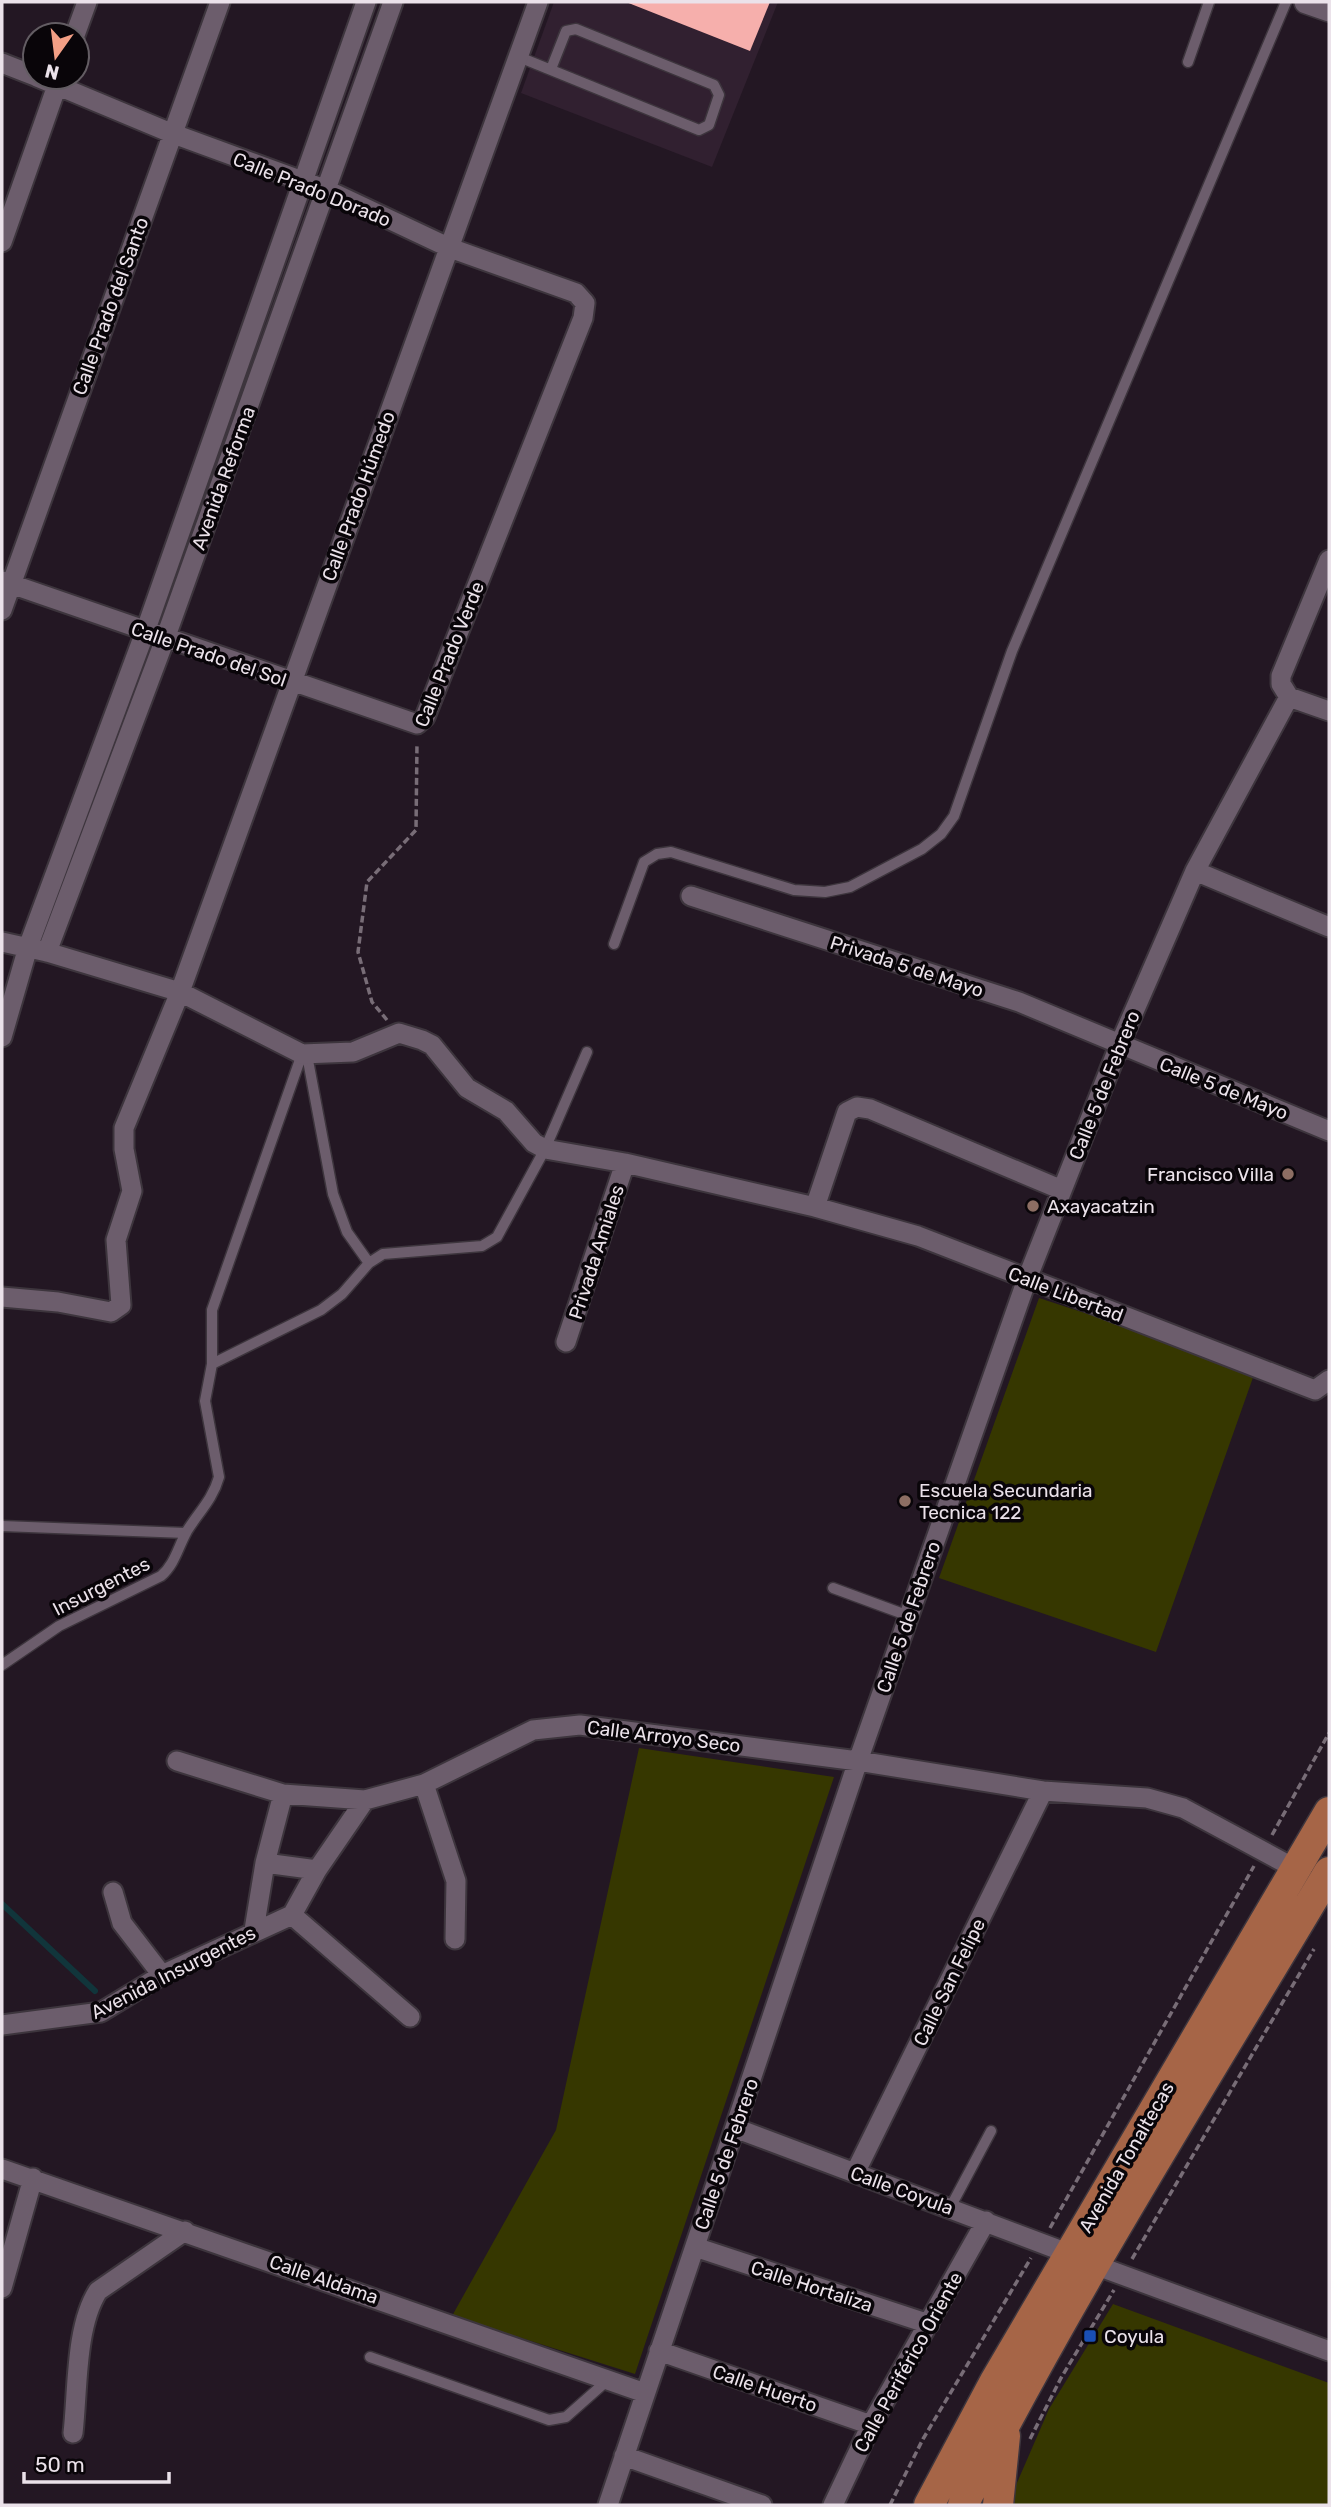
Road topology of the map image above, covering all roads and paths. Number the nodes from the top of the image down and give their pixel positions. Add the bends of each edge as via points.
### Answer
1 (87, 2) edge
2 (220, 2) edge
3 (366, 2) edge
4 (393, 2) edge
5 (538, 2) edge
6 (1209, 2) edge
7 (1286, 2) edge
8 (1306, 2) edge
9 (1329, 10) edge
10 (80, 21) edge
11 (519, 57) junction
12 (1188, 62) dead end
13 (2, 63) edge
14 (551, 69) junction
15 (21, 71) edge
16 (55, 91) edge
17 (81, 91) edge
18 (171, 133) junction
19 (302, 181) junction
20 (327, 190) junction
21 (2, 242) edge
22 (450, 248) junction
23 (585, 303) joint
24 (1329, 559) edge
25 (6, 583) edge
26 (2, 610) edge
27 (145, 632) junction
28 (165, 639) junction
29 (290, 682) junction
30 (1289, 698) junction
31 (1329, 711) edge
32 (417, 724) junction
33 (1195, 871) junction
34 (691, 896) dead end
35 (1329, 927) edge
36 (2, 942) edge
37 (614, 944) dead end
38 (28, 947) junction
39 (47, 952) junction
40 (180, 992) junction
41 (372, 1002) dead end
42 (2, 1037) edge
43 (1119, 1046) junction
44 (587, 1052) dead end
45 (304, 1054) junction
46 (1329, 1131) edge
47 (545, 1149) junction
48 (625, 1163) junction
49 (1062, 1190) junction
50 (815, 1207) junction
51 (369, 1263) junction
52 (1027, 1279) junction
53 (2, 1297) edge
54 (566, 1342) dead end
55 (212, 1364) junction
56 (1322, 1385) edge
57 (2, 1526) edge
58 (186, 1532) junction
59 (833, 1588) dead end
60 (909, 1616) junction
61 (2, 1665) edge
62 (1329, 1733) edge
63 (177, 1761) dead end
64 (858, 1761) junction
65 (424, 1784) junction
66 (1043, 1791) junction
67 (283, 1794) junction
68 (365, 1800) junction
69 (1329, 1812) edge
70 (1262, 1852) junction
71 (265, 1863) junction
72 (1296, 1869) junction
73 (317, 1870) junction
74 (1329, 1872) edge
75 (113, 1892) dead end
76 (292, 1915) junction
77 (254, 1930) junction
78 (455, 1939) dead end
79 (1315, 1947) dead end
80 (162, 1975) junction
81 (410, 2017) dead end
82 (3, 2026) edge
83 (735, 2128) junction
84 (991, 2131) dead end
85 (2, 2169) edge
86 (855, 2173) junction
87 (33, 2178) junction
88 (950, 2207) junction
89 (986, 2221) junction
90 (185, 2231) junction
91 (1041, 2243) junction
92 (695, 2247) junction
93 (1096, 2264) junction
94 (2, 2288) edge
95 (929, 2324) junction
96 (659, 2351) junction
97 (1329, 2351) edge
98 (370, 2357) dead end
99 (609, 2379) junction
100 (645, 2392) junction
101 (1007, 2417) junction
102 (871, 2425) junction
103 (74, 2433) dead end
104 (1028, 2443) dead end
105 (624, 2456) junction
106 (608, 2505) edge
107 (762, 2505) edge
108 (833, 2505) edge
109 (890, 2505) edge
110 (929, 2505) edge
111 (963, 2505) edge
112 (998, 2505) edge

1 - 10 street
2 - 18 street, Calle Prado del Santo
3 - 19 street, Avenida Reforma
4 - 20 street, Avenida Reforma
5 - 11 street, Calle Prado Húmedo
6 - 12 lane
7 - 37 lane via 1012,651 954,816 922,849 850,887 825,892 794,890 671,852 657,854 644,862
8 - 9 street
11 - 14 lane
11 - 22 street, Calle Prado Húmedo
13 - 15 street, Calle Prado Dorado
14 - 14 lane via 699,130 709,125 719,95 714,85 576,29 566,31
16 - 21 street
17 - 18 street, Calle Prado Dorado
18 - 19 street, Calle Prado Dorado
18 - 25 street, Calle Prado del Santo
19 - 20 street, Calle Prado Dorado
19 - 27 street, Avenida Reforma
20 - 22 street, Calle Prado Dorado
20 - 28 street, Avenida Reforma
22 - 23 street, Calle Prado Dorado via 576,293
22 - 29 street, Calle Prado Húmedo
23 - 32 street, Calle Prado Verde via 583,318 425,717
24 - 30 street via 1281,676
25 - 26 street, Calle Prado del Santo
25 - 27 street, Calle Prado del Sol
27 - 28 street, Calle Prado del Sol
27 - 38 street, Avenida Reforma
28 - 29 street, Calle Prado del Sol
28 - 39 street, Avenida Reforma
29 - 32 street, Calle Prado del Sol
29 - 40 street, Calle Prado Húmedo
30 - 31 street
30 - 33 street, Calle 5 de Febrero
32 - 41 path, Calle Prado Verde via 416,830 367,882 358,952
33 - 35 street
33 - 43 street, Calle 5 de Febrero
34 - 43 street, Privada 5 de Mayo via 1019,1002
36 - 38 street
38 - 39 street
38 - 42 street, Avenida Reforma
39 - 40 street
40 - 45 street
40 - 53 street, Calle Prado Húmedo via 124,1128 132,1191 116,1240 121,1305 111,1312 58,1301
43 - 46 street, Calle 5 de Mayo
43 - 49 street, Calle 5 de Febrero
44 - 47 lane
45 - 47 street via 353,1052 399,1033 432,1045 467,1088 506,1111
45 - 51 lane via 333,1194 347,1232
45 - 55 lane via 212,1310
47 - 48 street, Calle Libertad
47 - 51 lane via 491,1242 383,1254
48 - 50 street, Calle Libertad
48 - 54 street, Privada Amiales
49 - 50 street via 857,1107 847,1112
49 - 52 street, Calle 5 de Febrero
50 - 52 street, Calle Libertad via 918,1236
51 - 55 lane via 321,1310
52 - 56 street, Calle Libertad
52 - 60 street, Calle 5 de Febrero
55 - 58 lane via 206,1410 219,1477
57 - 58 lane, Insurgentes
58 - 61 lane, Insurgentes via 172,1565 161,1576 59,1626
59 - 60 lane
60 - 64 street, Calle 5 de Febrero
62 - 70 path
63 - 67 street, Calle Arroyo Seco
64 - 65 street, Calle Arroyo Seco via 580,1725 533,1730
64 - 66 street, Calle Arroyo Seco
64 - 83 street, Calle 5 de Febrero
65 - 68 street, Calle Arroyo Seco
65 - 78 street via 456,1881
66 - 70 street, Calle Arroyo Seco via 1163,1801
66 - 86 street, Calle San Felipe
67 - 68 street, Calle Arroyo Seco
67 - 71 street
68 - 73 street
69 - 72 main road, Avenida Tonaltecas
70 - 72 street, Calle Arroyo Seco
70 - 91 path
71 - 73 street
71 - 77 street
72 - 93 main road, Avenida Tonaltecas
73 - 76 street
74 - 93 main road, Avenida Tonaltecas
75 - 80 street via 122,1923
76 - 77 street, Avenida Insurgentes
76 - 81 street
77 - 80 street, Avenida Insurgentes
79 - 93 path
80 - 82 street, Avenida Insurgentes via 101,2012
83 - 86 street, Calle Coyula
83 - 92 street, Calle 5 de Febrero
84 - 88 lane
85 - 87 street, Calle Aldama
86 - 88 street, Calle Coyula
87 - 90 street, Calle Aldama
87 - 94 street
88 - 89 street, Calle Coyula
89 - 91 street, Calle Coyula
89 - 95 street, Calle Periférico Oriente
90 - 99 street, Calle Aldama
90 - 103 street via 98,2291 90,2304
91 - 93 street, Calle Coyula
91 - 109 path via 923,2439
92 - 95 street, Calle Hortaliza
92 - 96 street, Calle 5 de Febrero
93 - 97 street, Calle Coyula
93 - 101 main road, Avenida Tonaltecas
93 - 104 path via 1061,2378
93 - 110 main road, Avenida Tonaltecas via 995,2381
95 - 102 street, Calle Periférico Oriente
96 - 100 street, Calle 5 de Febrero
96 - 102 street, Calle Huerto
98 - 99 lane via 549,2420 566,2417
99 - 100 street, Calle Aldama
100 - 105 street, Calle 5 de Febrero
101 - 111 main road, Avenida Tonaltecas
101 - 112 main road
102 - 108 street, Calle Periférico Oriente
105 - 106 street, Calle 5 de Febrero
105 - 107 street

